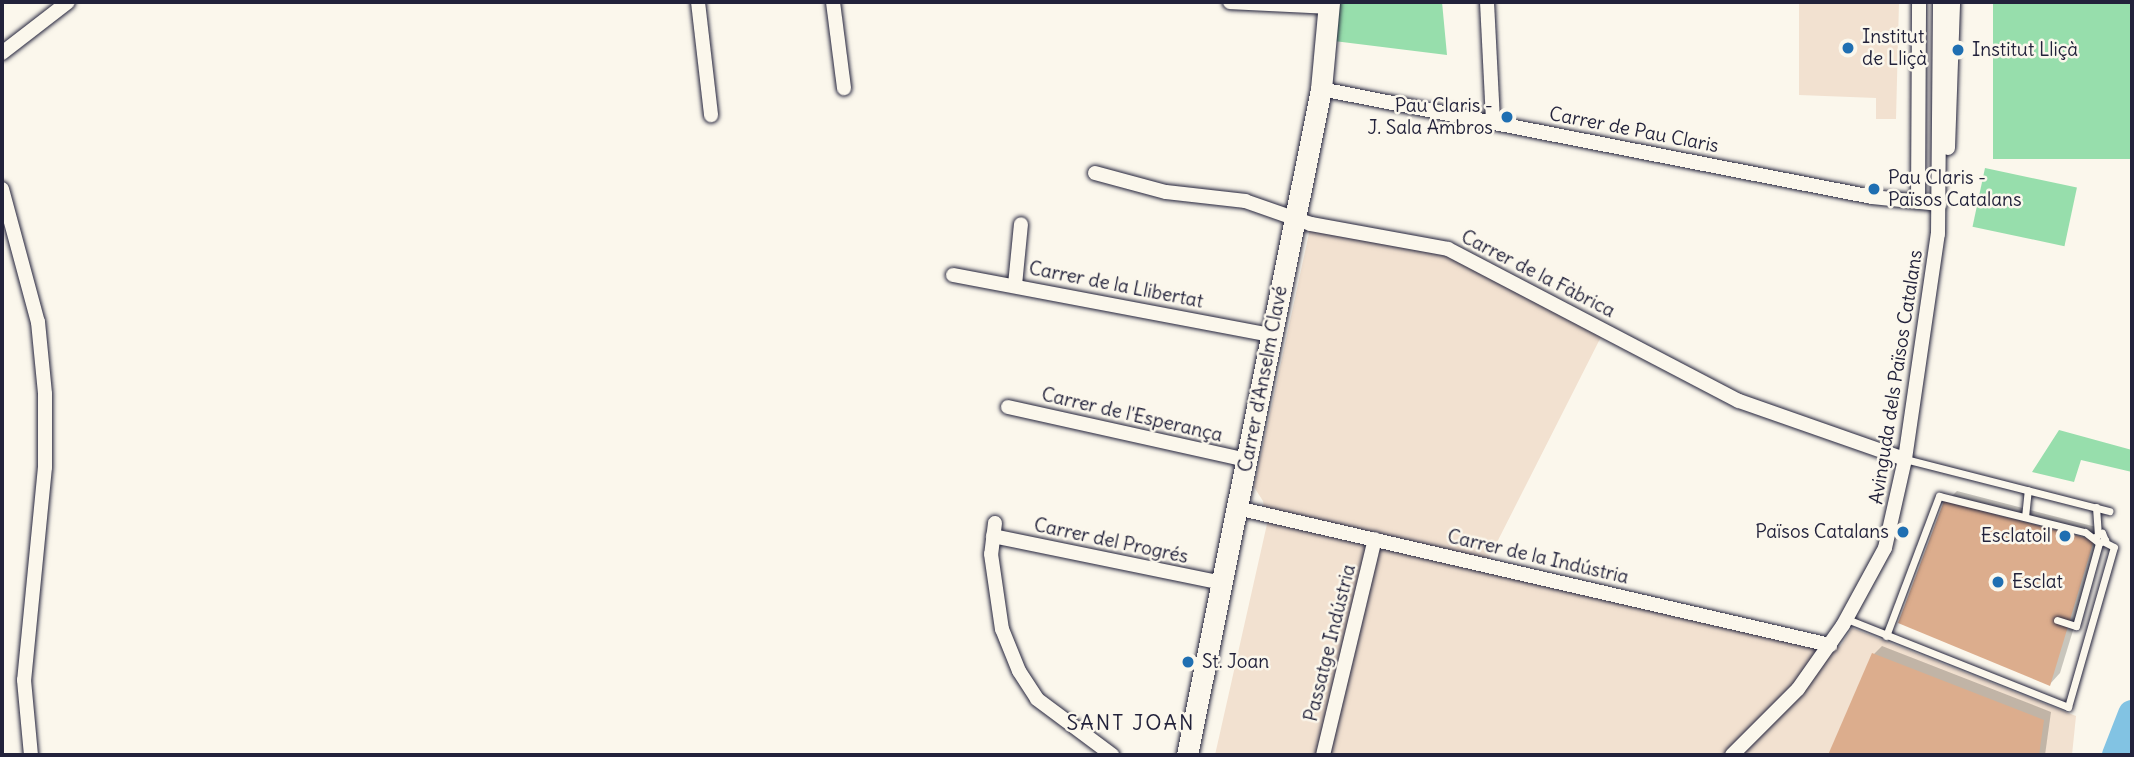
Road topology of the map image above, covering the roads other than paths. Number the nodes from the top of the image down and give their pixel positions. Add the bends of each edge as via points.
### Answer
1 (68, 2) edge
2 (698, 2) edge
3 (833, 2) edge
4 (1230, 2) edge
5 (1487, 2) edge
6 (1919, 2) edge
7 (1940, 2) edge
8 (1953, 2) edge
9 (1329, 5) edge
10 (2, 53) edge
11 (844, 88) dead end
12 (1321, 89) junction
13 (711, 115) dead end
14 (1493, 121) junction
15 (1095, 173) dead end
16 (2, 189) edge
17 (1919, 202) junction
18 (1940, 204) junction
19 (1295, 216) junction
20 (1021, 224) dead end
21 (953, 275) dead end
22 (1015, 285) junction
23 (1272, 335) junction
24 (1008, 407) dead end
25 (1247, 460) junction
26 (1905, 460) junction
27 (2028, 490) junction
28 (2096, 507) junction
29 (1237, 508) junction
30 (2109, 511) dead end
31 (2025, 517) junction
32 (1375, 539) junction
33 (2099, 539) junction
34 (1222, 583) junction
35 (1846, 619) junction
36 (2057, 620) dead end
37 (1886, 636) junction
38 (1830, 645) junction
39 (31, 755) edge
40 (1112, 755) edge
41 (1187, 755) edge
42 (1323, 755) edge
43 (1732, 755) edge

1 - 10 street
2 - 13 street
3 - 11 street
4 - 9 street
5 - 14 street
6 - 17 street
7 - 18 street, Avinguda dels Països Catalans
8 - 18 street, Avinguda dels Països Catalans via 1947,184
9 - 12 street, Carrer d'Anselm Clavé
12 - 14 street, Carrer de Pau Claris
12 - 19 street, Carrer d'Anselm Clavé
14 - 17 street, Carrer de Pau Claris via 1872,197
15 - 19 street, Carrer de la Fàbrica via 1153,190 1245,201
16 - 39 street via 38,322 45,394 45,467 24,680
17 - 18 street, Carrer de Pau Claris
18 - 26 street, Avinguda dels Països Catalans
19 - 23 street, Carrer d'Anselm Clavé
19 - 26 street, Carrer de la Fàbrica via 1311,224 1448,249 1739,401
20 - 22 street
21 - 22 street, Carrer de la Llibertat
22 - 23 street, Carrer de la Llibertat
23 - 25 street, Carrer d'Anselm Clavé
24 - 25 street, Carrer de l'Esperança
25 - 29 street, Carrer d'Anselm Clavé
26 - 27 lane
26 - 35 street, Avinguda dels Països Catalans via 1885,548
27 - 28 lane
27 - 31 lane
28 - 30 lane
28 - 33 lane
29 - 32 street, Carrer de la Indústria
29 - 34 street, Carrer d'Anselm Clavé
31 - 33 lane
31 - 37 lane via 1940,496
32 - 38 street, Carrer de la Indústria
32 - 42 street, Passatge Indústria
33 - 36 lane via 2076,626
33 - 37 lane via 2114,547 2068,707
34 - 40 street, Carrer del Progrés via 994,530 990,554 1002,629 1019,671 1037,699
34 - 41 street, Carrer d'Anselm Clavé
35 - 37 lane
35 - 38 street, Avinguda dels Països Catalans
38 - 43 street, Avinguda dels Països Catalans via 1775,715

